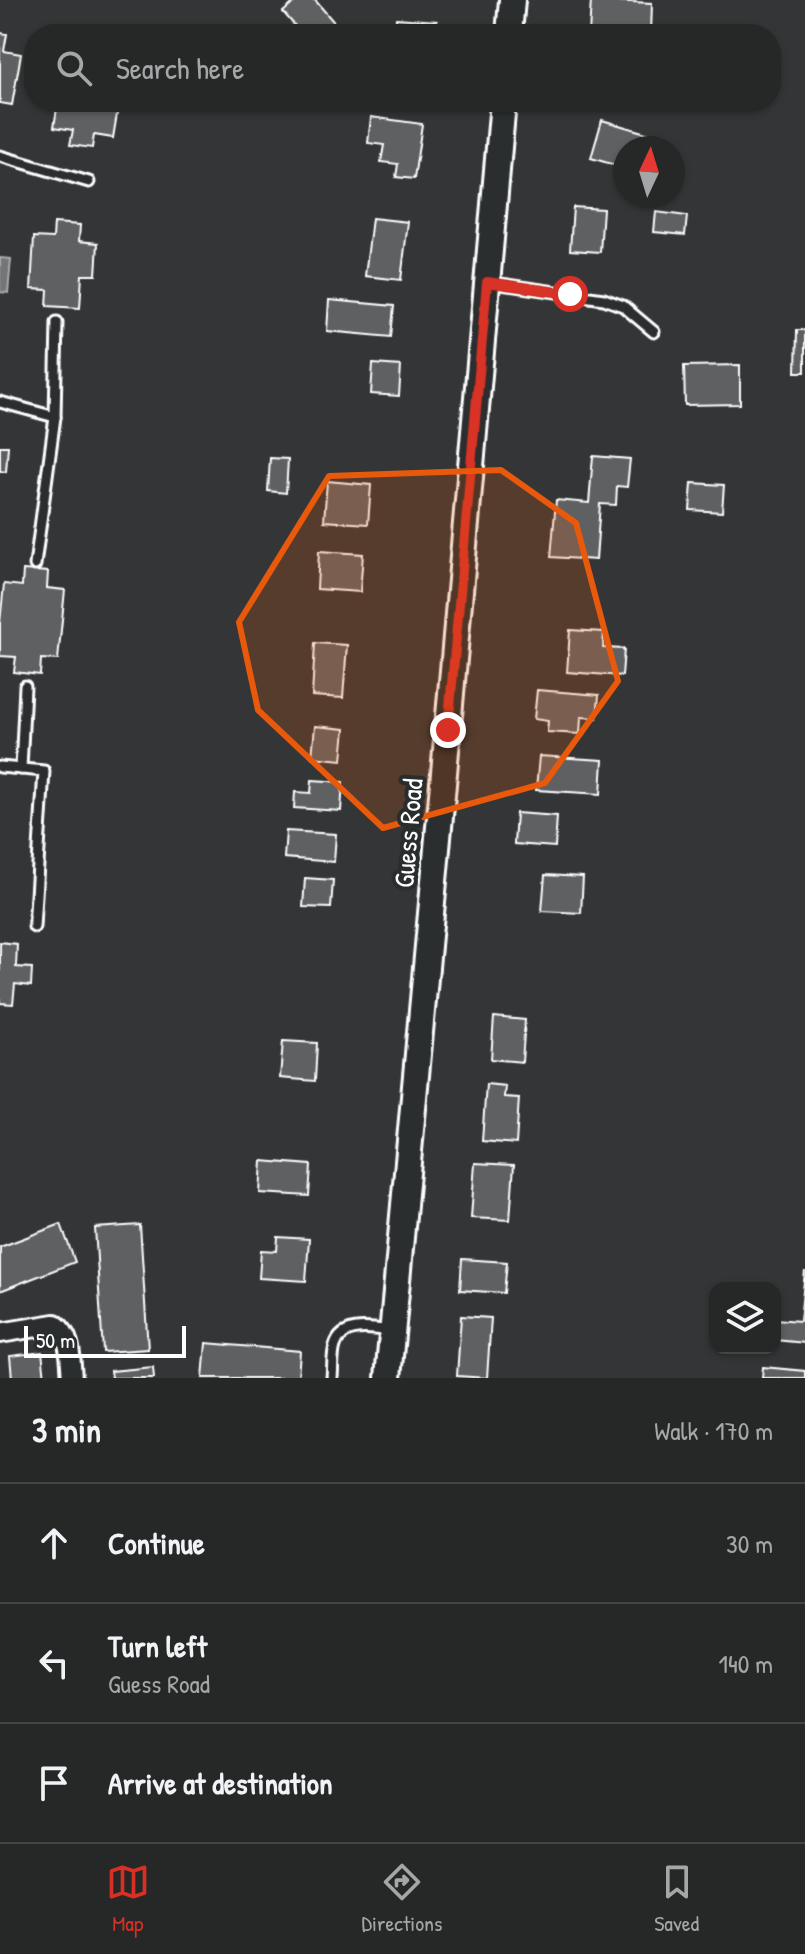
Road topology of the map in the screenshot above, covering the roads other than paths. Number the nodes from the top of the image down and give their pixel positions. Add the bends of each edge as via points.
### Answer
1 (512, 0) edge
2 (510, 24) edge
3 (502, 112) edge
4 (0, 156) edge
5 (89, 182) dead end
6 (487, 282) junction
7 (57, 322) dead end
8 (654, 332) dead end
9 (0, 402) edge
10 (55, 417) junction
11 (35, 565) dead end
12 (25, 686) dead end
13 (0, 767) edge
14 (21, 769) junction
15 (34, 927) dead end
16 (392, 1331) junction
17 (0, 1333) edge
18 (72, 1378) edge
19 (332, 1378) edge
20 (388, 1378) edge

1 - 2 main road
3 - 6 main road, Guess Road
4 - 5 lane
6 - 8 lane via 604,299 623,306
6 - 16 main road, Guess Road
7 - 10 lane
9 - 10 lane
10 - 11 lane
12 - 14 lane
13 - 14 lane
14 - 15 lane via 44,771
16 - 19 lane via 357,1328 342,1335 335,1344
16 - 20 main road, Guess Road
17 - 18 street via 55,1324 67,1339

